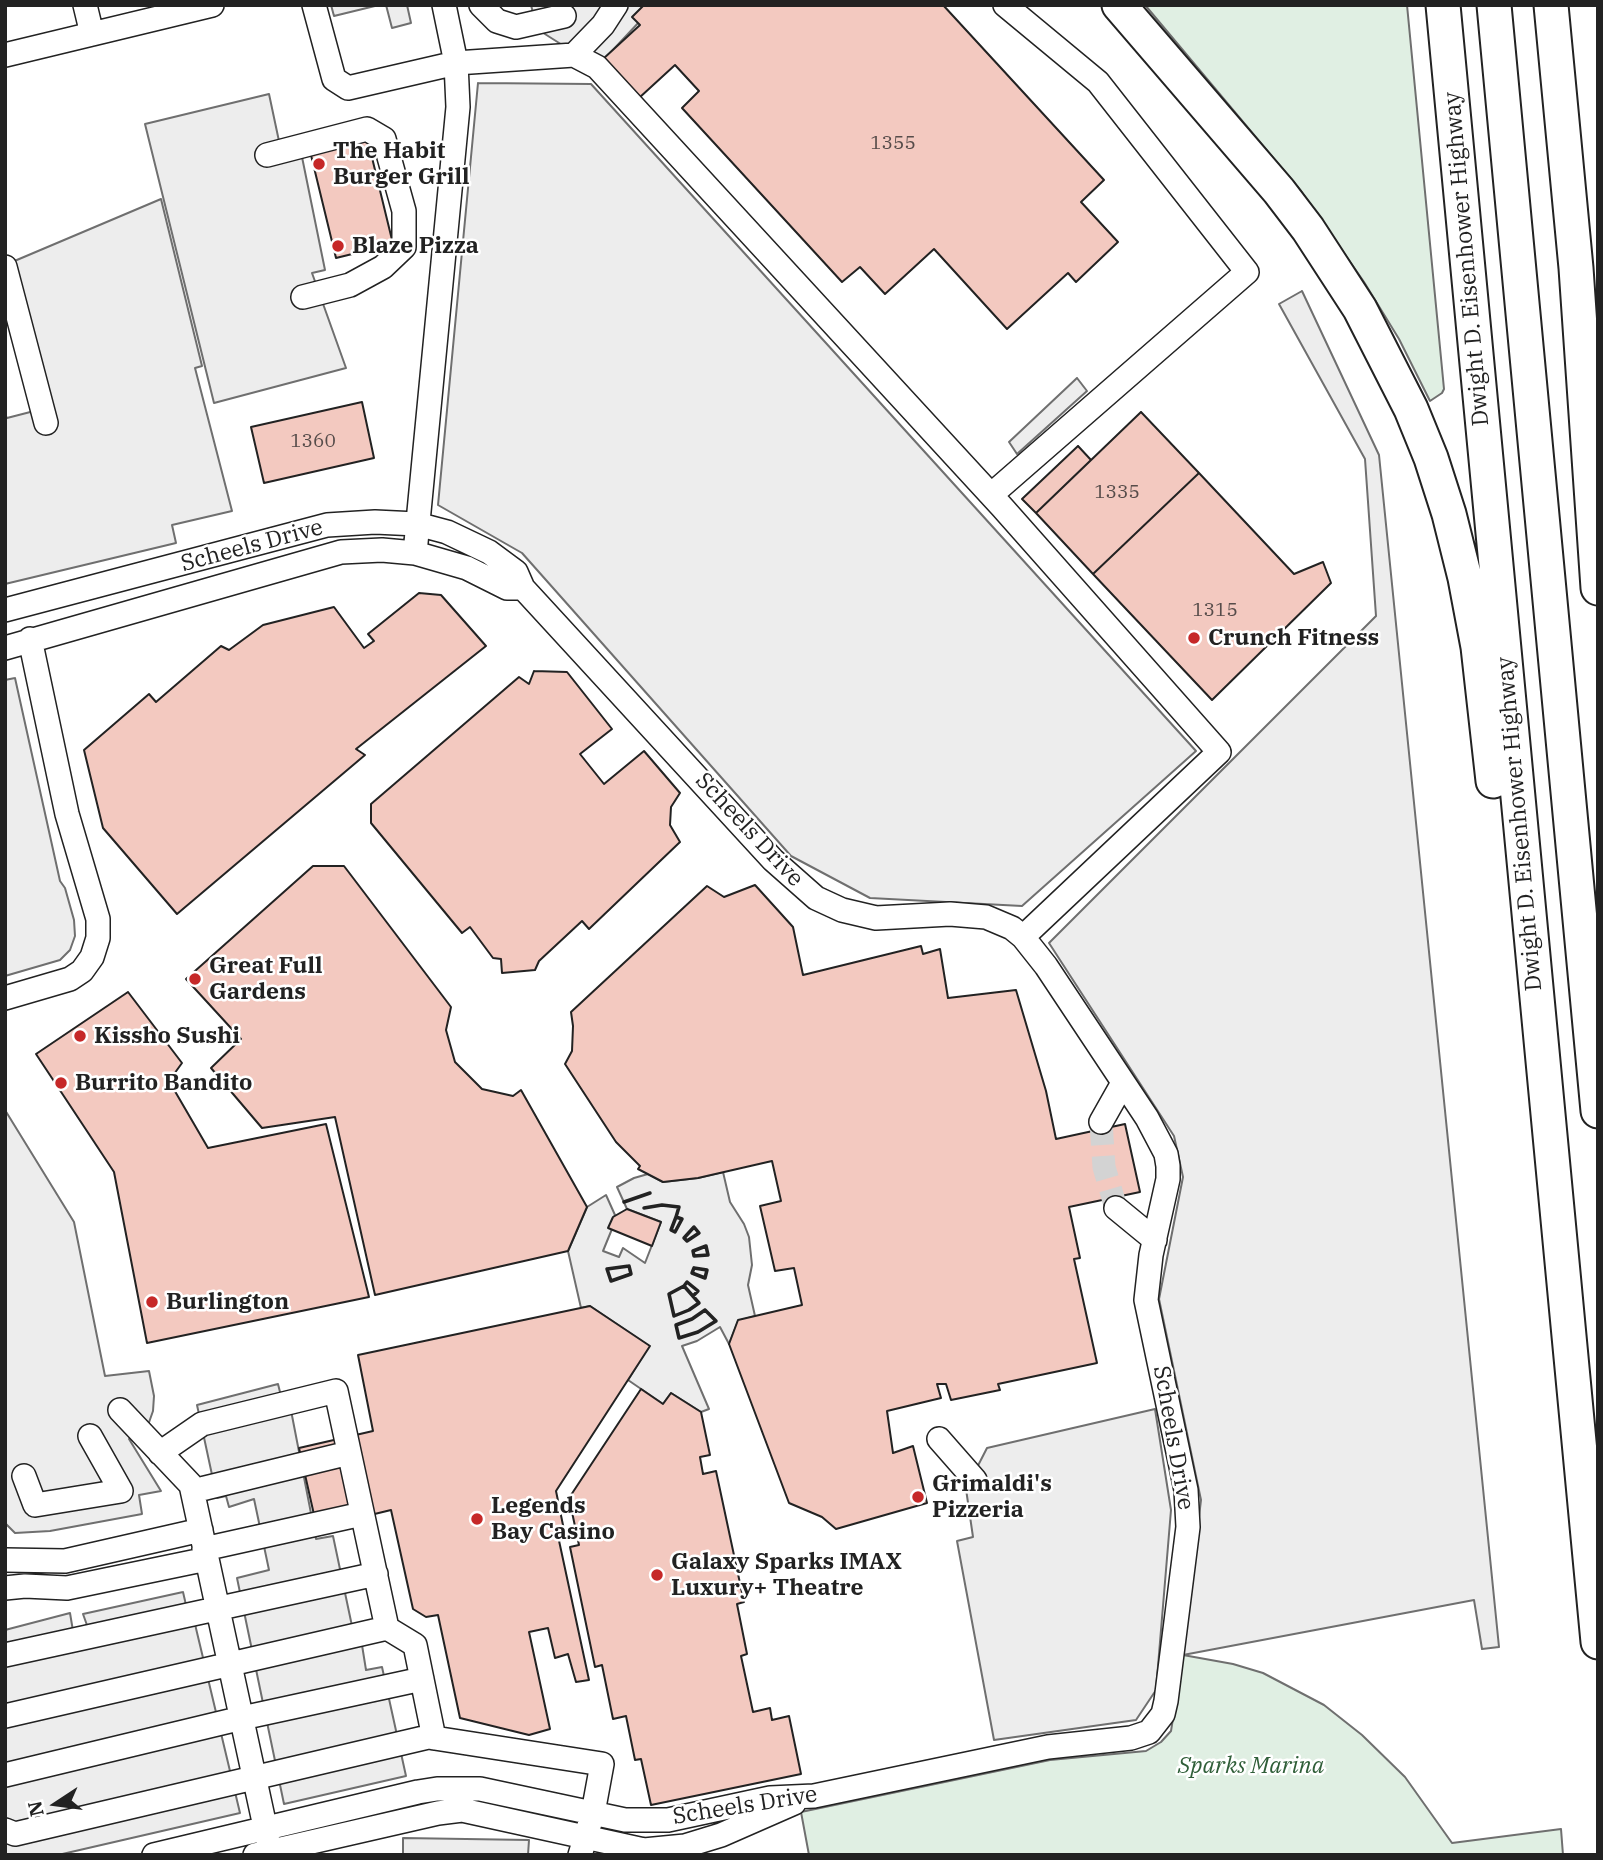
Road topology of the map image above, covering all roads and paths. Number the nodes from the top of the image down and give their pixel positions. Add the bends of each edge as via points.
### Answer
1 (85, 5) edge
2 (314, 5) edge
3 (444, 5) edge
4 (481, 5) edge
5 (616, 5) edge
6 (1005, 5) edge
7 (1119, 5) edge
8 (1443, 5) edge
9 (1494, 5) edge
10 (1551, 5) edge
11 (200, 7) edge
12 (564, 16) dead end
13 (92, 34) junction
14 (5, 55) edge
15 (574, 55) junction
16 (456, 63) junction
17 (267, 155) dead end
18 (5, 267) edge
19 (303, 297) dead end
20 (46, 423) dead end
21 (991, 495) junction
22 (417, 524) junction
23 (415, 553) junction
24 (523, 588) junction
25 (1598, 588) edge
26 (5, 610) edge
27 (30, 639) junction
28 (5, 648) edge
29 (1023, 937) junction
30 (5, 998) edge
31 (1123, 1083) junction
32 (1598, 1111) edge
33 (1101, 1122) tunnel mouth
34 (1549, 1129) junction
35 (1116, 1208) tunnel mouth
36 (1155, 1240) junction
37 (120, 1410) dead end
38 (90, 1436) dead end
39 (939, 1439) dead end
40 (160, 1452) junction
41 (349, 1453) junction
42 (24, 1476) dead end
43 (975, 1480) dead end
44 (192, 1491) junction
45 (362, 1514) junction
46 (204, 1546) junction
47 (5, 1560) edge
48 (376, 1574) junction
49 (5, 1588) edge
50 (218, 1607) junction
51 (387, 1628) junction
52 (1598, 1642) edge
53 (5, 1655) edge
54 (230, 1665) junction
55 (422, 1679) junction
56 (5, 1716) edge
57 (242, 1718) junction
58 (433, 1738) junction
59 (5, 1775) edge
60 (255, 1780) junction
61 (814, 1796) junction
62 (593, 1814) junction
63 (5, 1830) edge
64 (583, 1845) edge
65 (265, 1848) edge
66 (611, 1849) edge
67 (154, 1855) edge
68 (205, 1855) edge

1 - 13 street
2 - 16 street via 334,79 348,88
3 - 16 street
4 - 12 street via 497,21 516,27
5 - 15 street
6 - 21 street via 1098,82 1247,272
7 - 34 highway via 1308,229 1384,353 1431,458 1449,514 1478,646 1513,985
8 - 34 highway, Dwight D. Eisenhower Highway
9 - 32 highway
10 - 25 highway via 1576,268
11 - 13 street
13 - 14 street
15 - 16 street
15 - 21 street via 597,67
16 - 22 street via 458,107
17 - 19 street via 367,129 384,139 404,211 404,247 383,267 349,285
18 - 20 street
21 - 29 street via 1219,752
22 - 23 street
22 - 24 street, Scheels Drive via 489,552 516,572
22 - 26 street, Scheels Drive via 327,525
23 - 24 street, Scheels Drive via 467,568 506,588
23 - 27 street, Scheels Drive via 341,552
24 - 29 street, Scheels Drive via 773,860 816,898 877,918 986,917
27 - 28 street, Scheels Drive
27 - 30 street via 67,814 98,919 98,938 92,957 70,979
29 - 31 street, Scheels Drive
31 - 33 street
31 - 36 street, Scheels Drive via 1166,1154 1168,1179
34 - 52 highway, Dwight D. Eisenhower Highway
35 - 36 street
36 - 61 street, Scheels Drive via 1146,1300 1188,1507 1166,1701 1157,1724 1141,1736 1036,1749
37 - 40 street
38 - 42 street via 121,1492 35,1506
39 - 43 street
40 - 41 street via 202,1424 336,1391
40 - 44 street
41 - 44 street
41 - 45 street
44 - 46 street
45 - 46 street
45 - 48 street
46 - 47 street via 65,1561
46 - 49 street via 67,1588
46 - 50 street
48 - 50 street
48 - 51 street
50 - 53 street
50 - 54 street
51 - 54 street
51 - 55 street via 415,1645
54 - 56 street
54 - 57 street
55 - 57 street
55 - 58 street
57 - 59 street
57 - 60 street
58 - 60 street
58 - 62 street via 602,1764
60 - 63 street via 15,1834
60 - 65 street
61 - 62 street, Scheels Drive via 770,1798 668,1820
61 - 66 street via 685,1846
62 - 64 street
62 - 65 street, Scheels Drive via 480,1789 443,1789 418,1792
64 - 65 street via 462,1810
64 - 66 street
65 - 67 street, Scheels Drive
65 - 68 street via 246,1846

